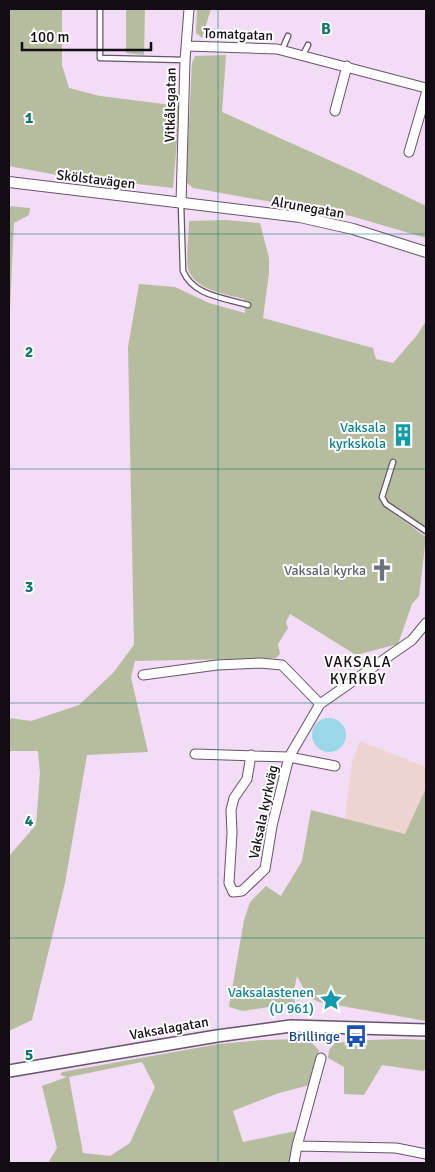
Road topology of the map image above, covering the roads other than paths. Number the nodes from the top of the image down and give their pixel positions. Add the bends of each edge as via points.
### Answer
1 (100, 9) edge
2 (189, 9) edge
3 (288, 36) dead end
4 (308, 45) dead end
5 (186, 46) junction
6 (282, 50) junction
7 (163, 53) dead end
8 (303, 55) junction
9 (162, 60) junction
10 (184, 60) junction
11 (348, 66) junction
12 (426, 88) edge
13 (426, 94) edge
14 (335, 111) dead end
15 (409, 152) dead end
16 (9, 182) edge
17 (181, 202) junction
18 (426, 252) edge
19 (248, 305) dead end
20 (393, 462) dead end
21 (426, 531) edge
22 (426, 624) edge
23 (143, 675) dead end
24 (320, 704) junction
25 (195, 754) dead end
26 (251, 755) junction
27 (289, 757) junction
28 (334, 766) dead end
29 (426, 1030) edge
30 (320, 1058) dead end
31 (9, 1071) edge
32 (297, 1146) junction
33 (426, 1154) edge
34 (294, 1163) edge

1 - 9 lane via 100,58
2 - 5 street, Vitkålsgatan
3 - 6 lane
4 - 8 lane
5 - 6 street, Tomatgatan
5 - 10 street, Vitkålsgatan
6 - 8 street, Tomatgatan
7 - 9 lane
8 - 11 street, Tomatgatan
9 - 10 lane
10 - 17 street, Vitkålsgatan
11 - 12 street, Tomatgatan
11 - 14 street
13 - 15 street
16 - 17 street, Skölstavägen
17 - 18 street, Alrunegatan via 300,217 353,229
17 - 19 lane via 183,271 186,278 202,291
20 - 21 lane via 382,497 386,504
22 - 24 street, Vaksala kyrkväg via 412,640
23 - 24 street via 217,665 260,662 282,665
24 - 27 street, Vaksala kyrkväg
25 - 26 street, Vaksala kyrkväg
26 - 27 street, Vaksala kyrkväg
26 - 27 street, Vaksala kyrkväg via 246,779 234,798 231,810 229,883 233,892 242,891 265,869
27 - 28 street, Vaksala kyrkväg
29 - 31 main road, Vaksalagatan via 291,1026
30 - 32 street
32 - 33 street via 396,1148
32 - 34 street

